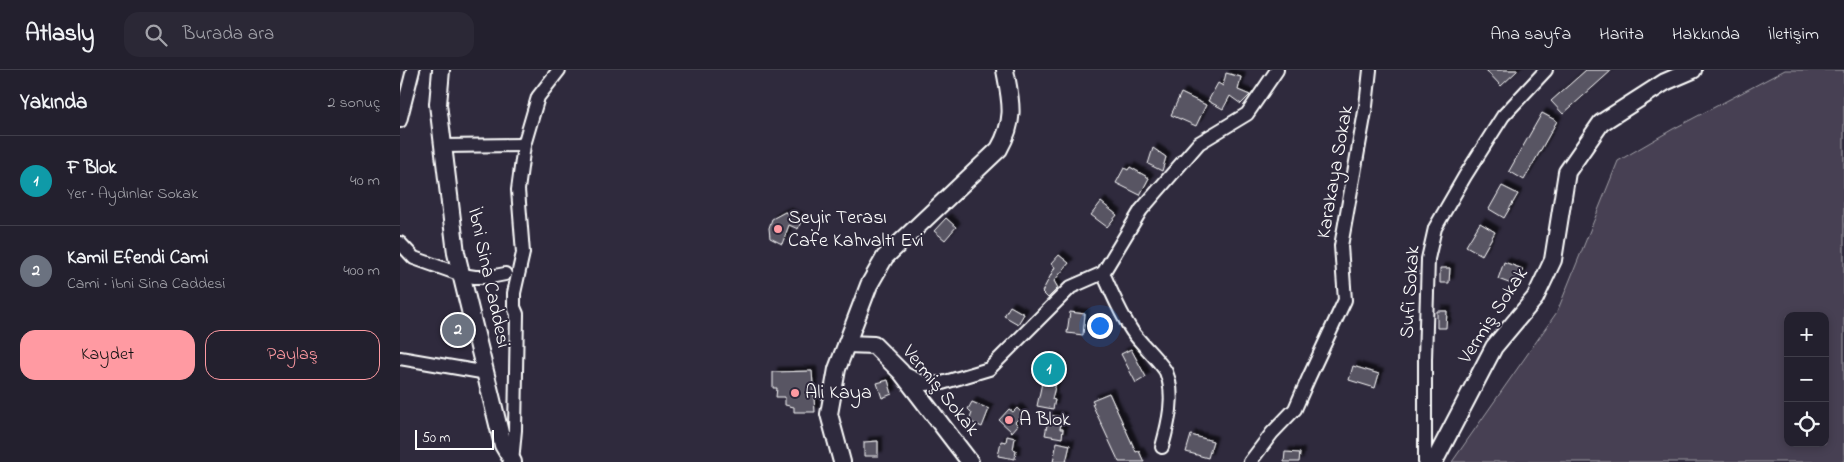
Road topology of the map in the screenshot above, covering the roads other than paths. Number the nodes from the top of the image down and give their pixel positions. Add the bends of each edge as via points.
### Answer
1 (413, 70) edge
2 (441, 70) edge
3 (559, 70) edge
4 (1005, 70) edge
5 (1277, 70) edge
6 (1370, 70) edge
7 (1546, 70) edge
8 (1688, 71) edge
9 (400, 121) edge
10 (524, 145) junction
11 (443, 146) junction
12 (400, 243) edge
13 (1103, 272) junction
14 (505, 274) dead end
15 (462, 275) junction
16 (847, 344) junction
17 (400, 358) edge
18 (901, 372) junction
19 (487, 373) junction
20 (1162, 448) dead end
21 (512, 462) edge
22 (842, 462) edge
23 (970, 462) edge
24 (1250, 462) edge
25 (1425, 462) edge
26 (1434, 462) edge

1 - 9 street
2 - 11 street, İbni Sina Caddesi via 438,104
3 - 10 street via 538,97
4 - 16 street via 1012,108 1008,135 999,149 885,257 869,285
5 - 13 street via 1247,114 1199,143 1141,210
6 - 24 street, Karakaya Sokak via 1341,246 1345,300 1296,409
7 - 25 street, Sufi Sokak via 1503,116 1435,228 1428,259
8 - 26 street, Vermiş Sokak via 1601,123 1567,172 1553,260 1535,298 1494,347
10 - 11 street
10 - 21 street via 518,190 523,253 514,293 517,314
11 - 15 street, İbni Sina Caddesi via 456,253
12 - 15 street via 414,258
13 - 18 street via 1071,287 989,369 942,383 926,384
13 - 20 street via 1133,332 1166,372 1170,417
14 - 15 street via 490,277
15 - 19 street, İbni Sina Caddesi
16 - 18 street, Vermiş Sokak via 874,345
16 - 22 street via 837,369 829,414
17 - 19 street
18 - 23 street, Vermiş Sokak
19 - 21 street, İbni Sina Caddesi via 503,445

